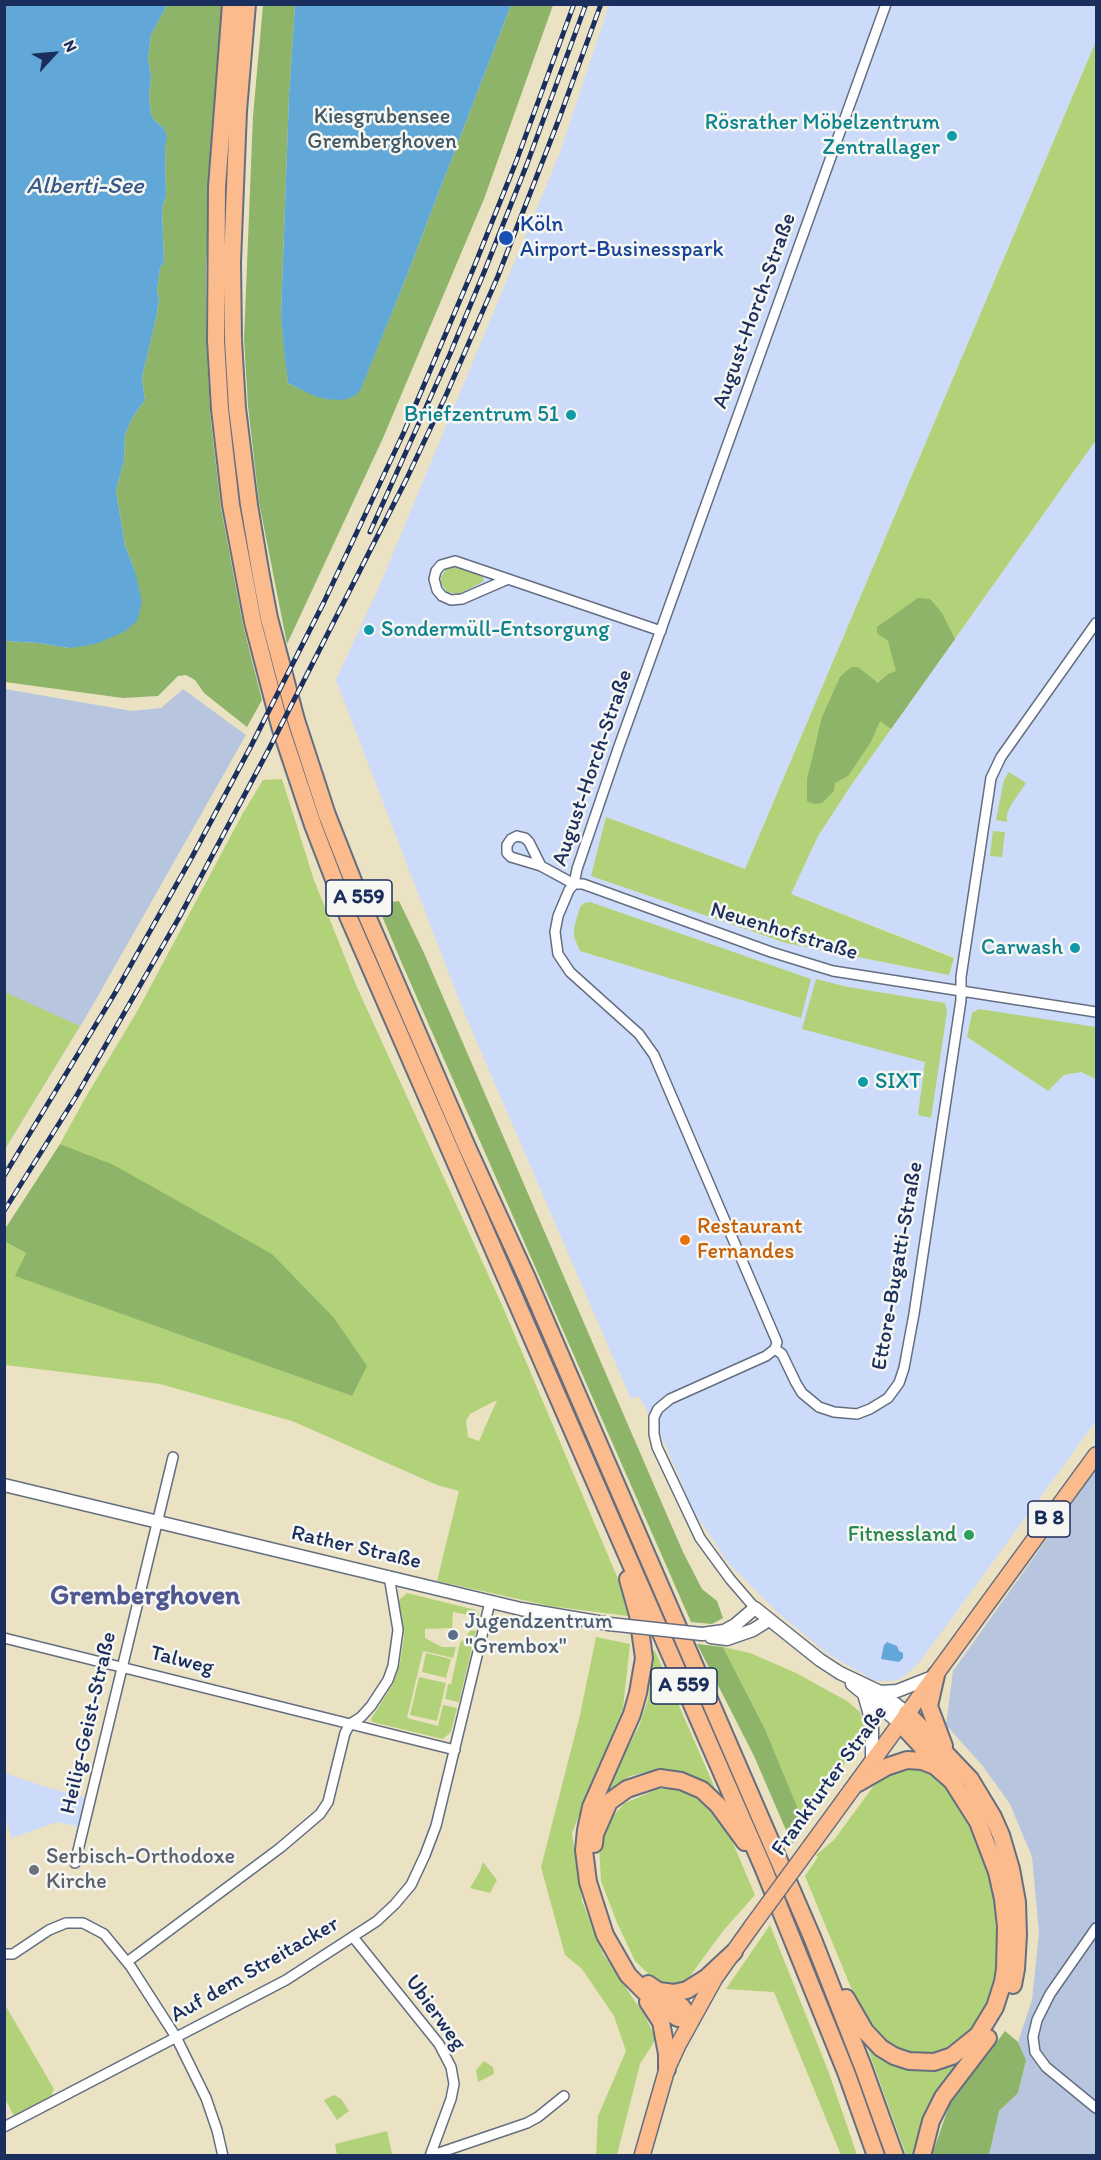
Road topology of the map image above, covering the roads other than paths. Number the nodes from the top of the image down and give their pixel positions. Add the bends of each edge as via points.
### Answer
1 (231, 4) edge
2 (248, 4) edge
3 (886, 4) edge
4 (508, 579) junction
5 (1096, 623) edge
6 (662, 631) junction
7 (541, 866) dead end
8 (574, 884) junction
9 (963, 991) junction
10 (1096, 1012) edge
11 (775, 1349) junction
12 (1096, 1455) edge
13 (173, 1457) dead end
14 (4, 1485) edge
15 (606, 1505) junction
16 (157, 1522) junction
17 (389, 1576) junction
18 (490, 1602) junction
19 (755, 1608) junction
20 (769, 1620) junction
21 (718, 1636) junction
22 (4, 1638) edge
23 (122, 1666) junction
24 (840, 1673) junction
25 (936, 1675) junction
26 (880, 1692) junction
27 (864, 1694) junction
28 (904, 1718) junction
29 (350, 1724) junction
30 (455, 1749) junction
31 (872, 1764) junction
32 (947, 1765) junction
33 (858, 1783) junction
34 (75, 1863) dead end
35 (763, 1867) junction
36 (1096, 1928) edge
37 (353, 1937) junction
38 (812, 1937) junction
39 (734, 1952) junction
40 (4, 1954) edge
41 (127, 1962) junction
42 (647, 1989) junction
43 (692, 2019) junction
44 (176, 2037) junction
45 (667, 2069) junction
46 (564, 2096) dead end
47 (1096, 2108) edge
48 (4, 2127) edge
49 (223, 2156) edge
50 (430, 2156) edge
51 (642, 2156) edge
52 (876, 2156) edge
53 (895, 2156) edge
54 (922, 2156) edge

1 - 15 highway, A 559 via 217,187 216,341 231,505 264,668 302,792 348,916
2 - 38 highway, A 559 via 232,240 233,340 244,470 261,576 296,720 327,816 364,909
3 - 6 street, August-Horch-Straße
4 - 4 street via 455,561 441,565 434,579 437,590 451,600
4 - 6 street
5 - 9 street, Ettore-Bugatti-Straße via 1001,757 991,778
6 - 8 street, August-Horch-Straße
7 - 8 street, Neuenhofstraße
8 - 9 street, Neuenhofstraße via 833,971
8 - 11 street, Ettore-Bugatti-Straße via 558,916 558,954 570,972 639,1034 654,1055 772,1329 777,1342
9 - 10 street, Neuenhofstraße
9 - 11 street, Ettore-Bugatti-Straße via 914,1314 899,1383 888,1398 870,1409 857,1414 834,1412 819,1407 802,1392 782,1354
11 - 19 street via 670,1399 654,1417 657,1447 700,1538
12 - 25 main road, Frankfurter Straße / B 8
13 - 16 street, Heilig-Geist-Straße
14 - 16 street, Rather Straße
15 - 35 highway, A 559
15 - 42 highway via 638,1615 644,1658 632,1714 591,1807 584,1850 599,1922 628,1975
16 - 17 street, Rather Straße
16 - 23 street, Heilig-Geist-Straße
17 - 18 street, Rather Straße
17 - 29 street via 398,1630 393,1665 371,1706
18 - 21 street, Rather Straße, bridge via 609,1624
18 - 30 street, Auf dem Streitacker
19 - 20 street
19 - 21 street
20 - 21 street via 740,1635
20 - 24 street
22 - 23 street, Talweg
23 - 29 street, Talweg
23 - 34 street, Heilig-Geist-Straße
24 - 26 street
24 - 27 street
25 - 26 street via 897,1691
25 - 28 main road, Frankfurter Straße / B 8
25 - 32 highway via 929,1706
26 - 28 street
27 - 28 street
27 - 31 street via 872,1722
28 - 31 main road, Frankfurter Straße / B 8
28 - 32 highway via 931,1756
29 - 30 street, Talweg
29 - 41 street via 328,1802 320,1814
30 - 37 street, Auf dem Streitacker via 436,1826 411,1885 377,1921
31 - 33 main road, Frankfurter Straße / B 8
32 - 33 highway via 907,1760
32 - 38 highway via 978,1822 1003,1899 1003,1982 992,2015 978,2035 952,2056 934,2062 909,2061 888,2052 858,2021
32 - 54 highway via 970,1779 1001,1835 1017,1902 1016,1969 995,2027 943,2097 931,2121
33 - 39 main road, Frankfurter Straße / B 8, bridge
35 - 42 highway via 718,1805 702,1790 681,1781 660,1778 627,1789 609,1802 594,1845 601,1902 614,1935
35 - 52 highway, A 559
36 - 47 street via 1050,1994 1032,2037 1035,2052 1046,2067
37 - 44 street, Auf dem Streitacker via 286,1980
37 - 50 street, Ubierweg via 439,2044 451,2067 451,2099
38 - 53 highway, A 559
39 - 42 highway via 687,1990 674,1993
39 - 43 main road, Frankfurter Straße / B 8
40 - 41 street via 14,1954 49,1930 76,1922 104,1934
41 - 44 street
42 - 43 highway via 660,2006 678,2018
42 - 45 highway via 661,2022
43 - 45 main road, Frankfurter Straße / B 8
44 - 48 street, Auf dem Streitacker
44 - 49 street via 206,2098
45 - 51 main road, Frankfurter Straße / B 8
46 - 50 street via 527,2123

